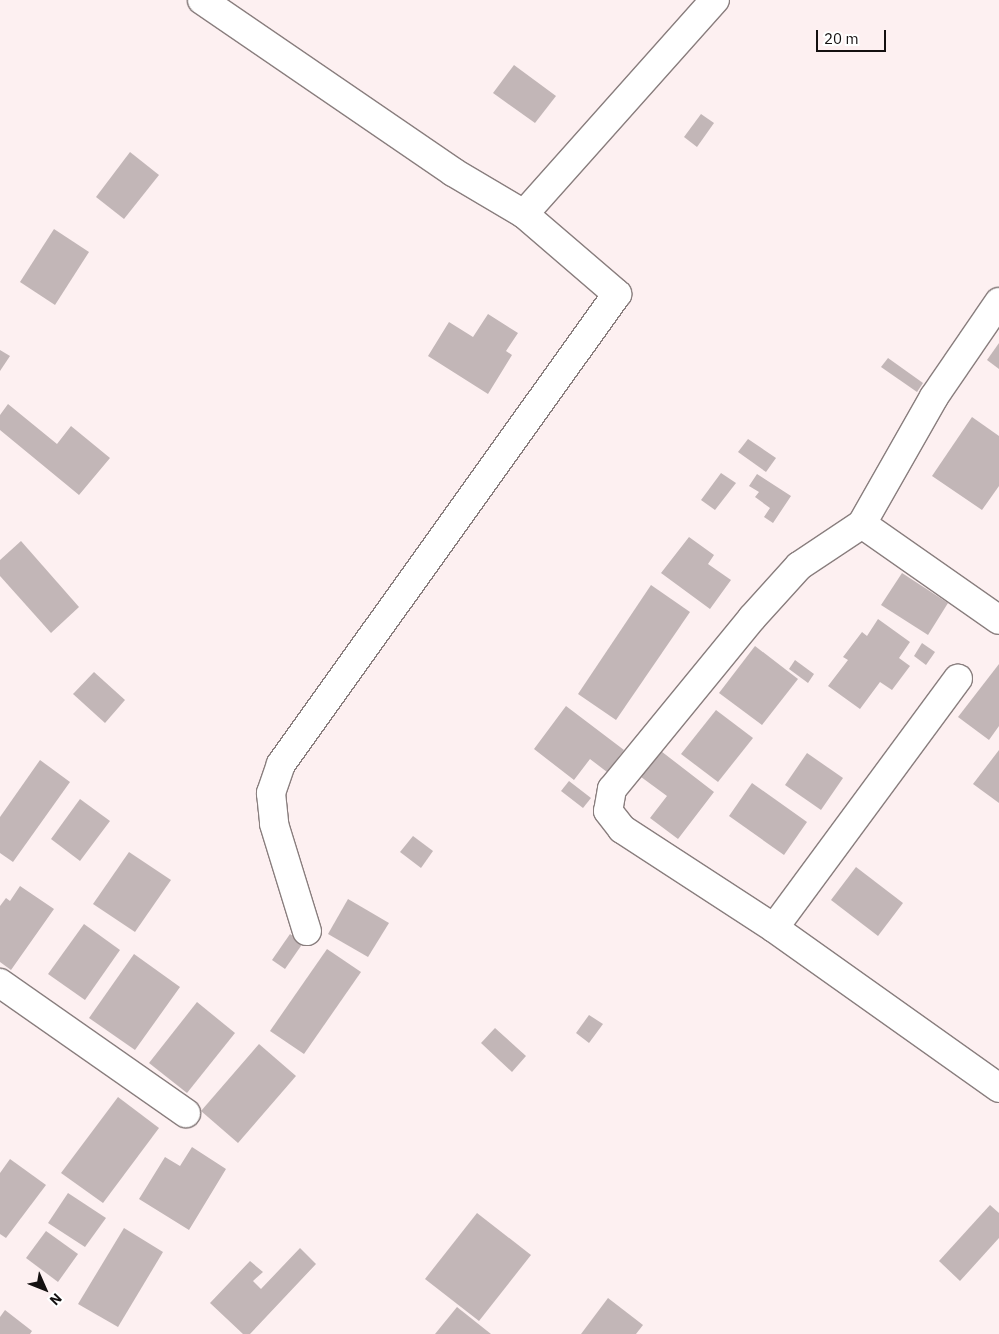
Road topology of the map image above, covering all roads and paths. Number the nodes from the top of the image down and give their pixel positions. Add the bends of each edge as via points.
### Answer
1 (202, 0) edge
2 (715, 0) edge
3 (524, 214) junction
4 (999, 302) edge
5 (862, 524) junction
6 (999, 620) edge
7 (958, 678) dead end
8 (774, 928) junction
9 (307, 931) dead end
10 (0, 983) edge
11 (999, 1088) edge
12 (186, 1113) dead end

1 - 3 street via 453,172
2 - 3 street
3 - 9 street via 617,294 281,764 271,793 274,824
4 - 5 street via 934,397
5 - 6 street
5 - 8 street via 799,566 612,789 608,811 622,829
7 - 8 street
8 - 11 street
10 - 12 street

